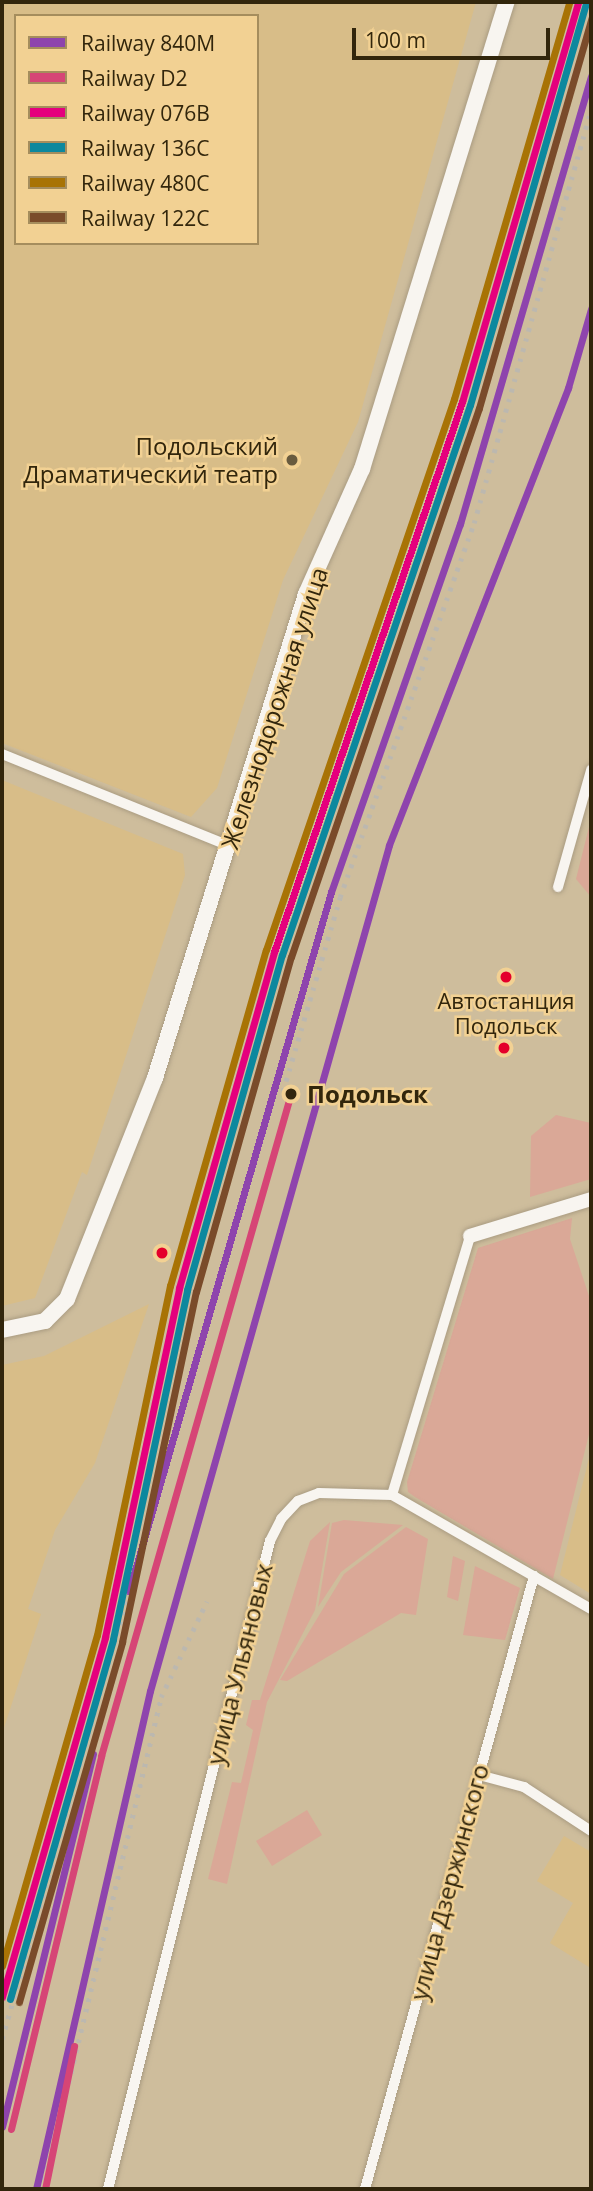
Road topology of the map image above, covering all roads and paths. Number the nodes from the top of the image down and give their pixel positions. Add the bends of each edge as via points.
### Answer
1 (507, 2) edge
2 (2, 754) edge
3 (591, 770) edge
4 (230, 846) junction
5 (558, 887) dead end
6 (591, 1199) edge
7 (470, 1236) joint
8 (2, 1330) edge
9 (392, 1495) junction
10 (534, 1576) junction
11 (591, 1609) edge
12 (479, 1775) junction
13 (591, 1831) edge
14 (108, 2189) edge
15 (365, 2189) edge

1 - 4 main road, Железнодорожная улица via 362,469 306,594
2 - 4 street
3 - 5 street
4 - 8 main road, Железнодорожная улица via 155,1078 72,1288 45,1321
6 - 7 street
7 - 9 street
9 - 10 street
9 - 14 street, улица Ульяновых via 319,1493 298,1501 281,1519 270,1541
10 - 11 street
10 - 12 street, улица Дзержинского
12 - 13 street via 524,1787
12 - 15 street, улица Дзержинского

